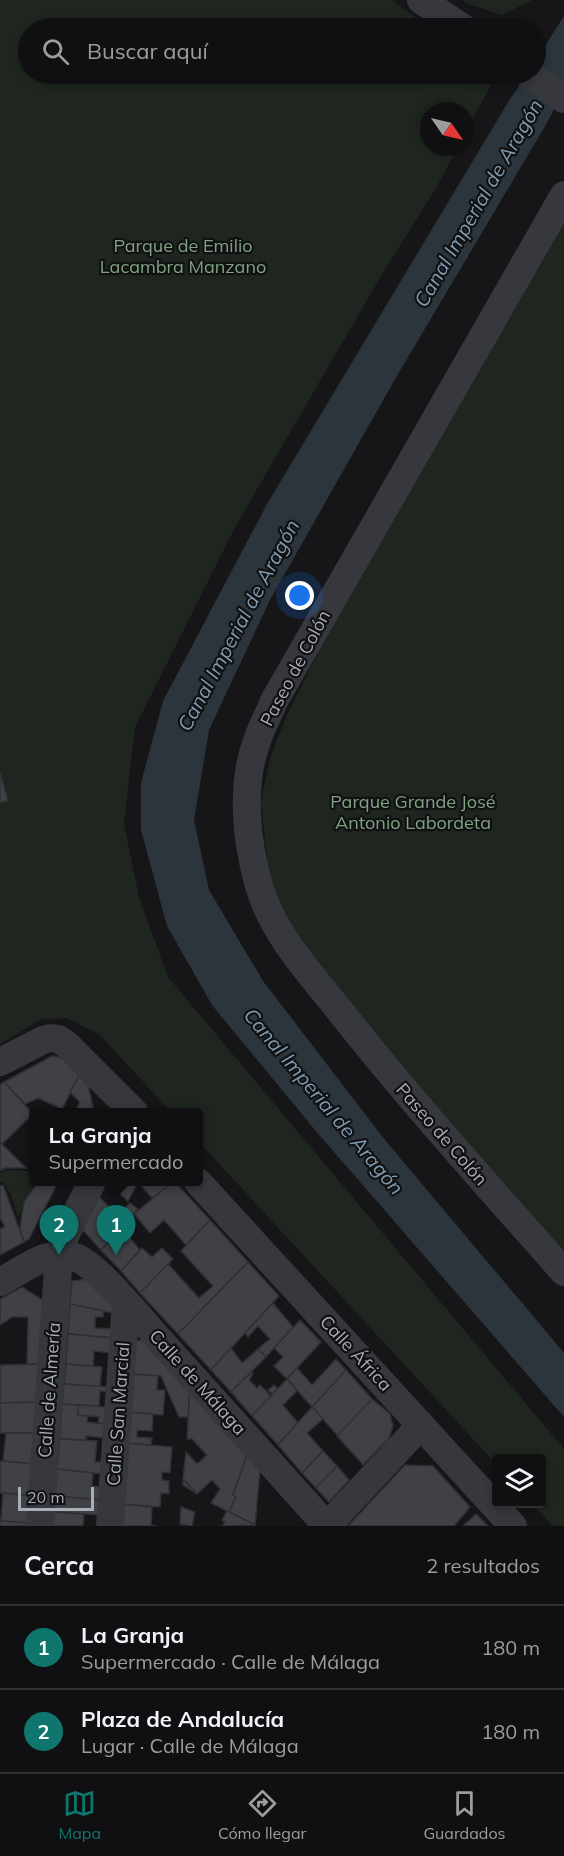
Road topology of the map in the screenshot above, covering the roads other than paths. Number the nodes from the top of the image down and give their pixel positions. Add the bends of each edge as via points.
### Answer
1 (421, 0) edge
2 (448, 18) edge
3 (542, 84) edge
4 (564, 99) edge
5 (564, 195) edge
6 (0, 1062) edge
7 (127, 1108) edge
8 (90, 1186) edge
9 (202, 1186) edge
10 (59, 1254) junction
11 (564, 1272) edge
12 (0, 1282) edge
13 (126, 1303) junction
14 (421, 1425) junction
15 (40, 1526) edge
16 (110, 1526) edge
17 (327, 1526) edge
18 (513, 1526) edge

1 - 2 street
3 - 4 street
5 - 11 street, Paseo de Colón via 274,701 257,740 246,808 250,850 260,887 273,921 289,947 391,1076
6 - 7 street via 55,1038 70,1048
8 - 10 street, Calle de Almería
9 - 14 street, Calle África
10 - 12 street
10 - 13 street, Calle de Málaga via 75,1257 91,1267
10 - 15 street, Calle de Almería
13 - 16 street, Calle San Marcial
13 - 17 street, Calle de Málaga
14 - 17 street
14 - 18 street, Calle África

